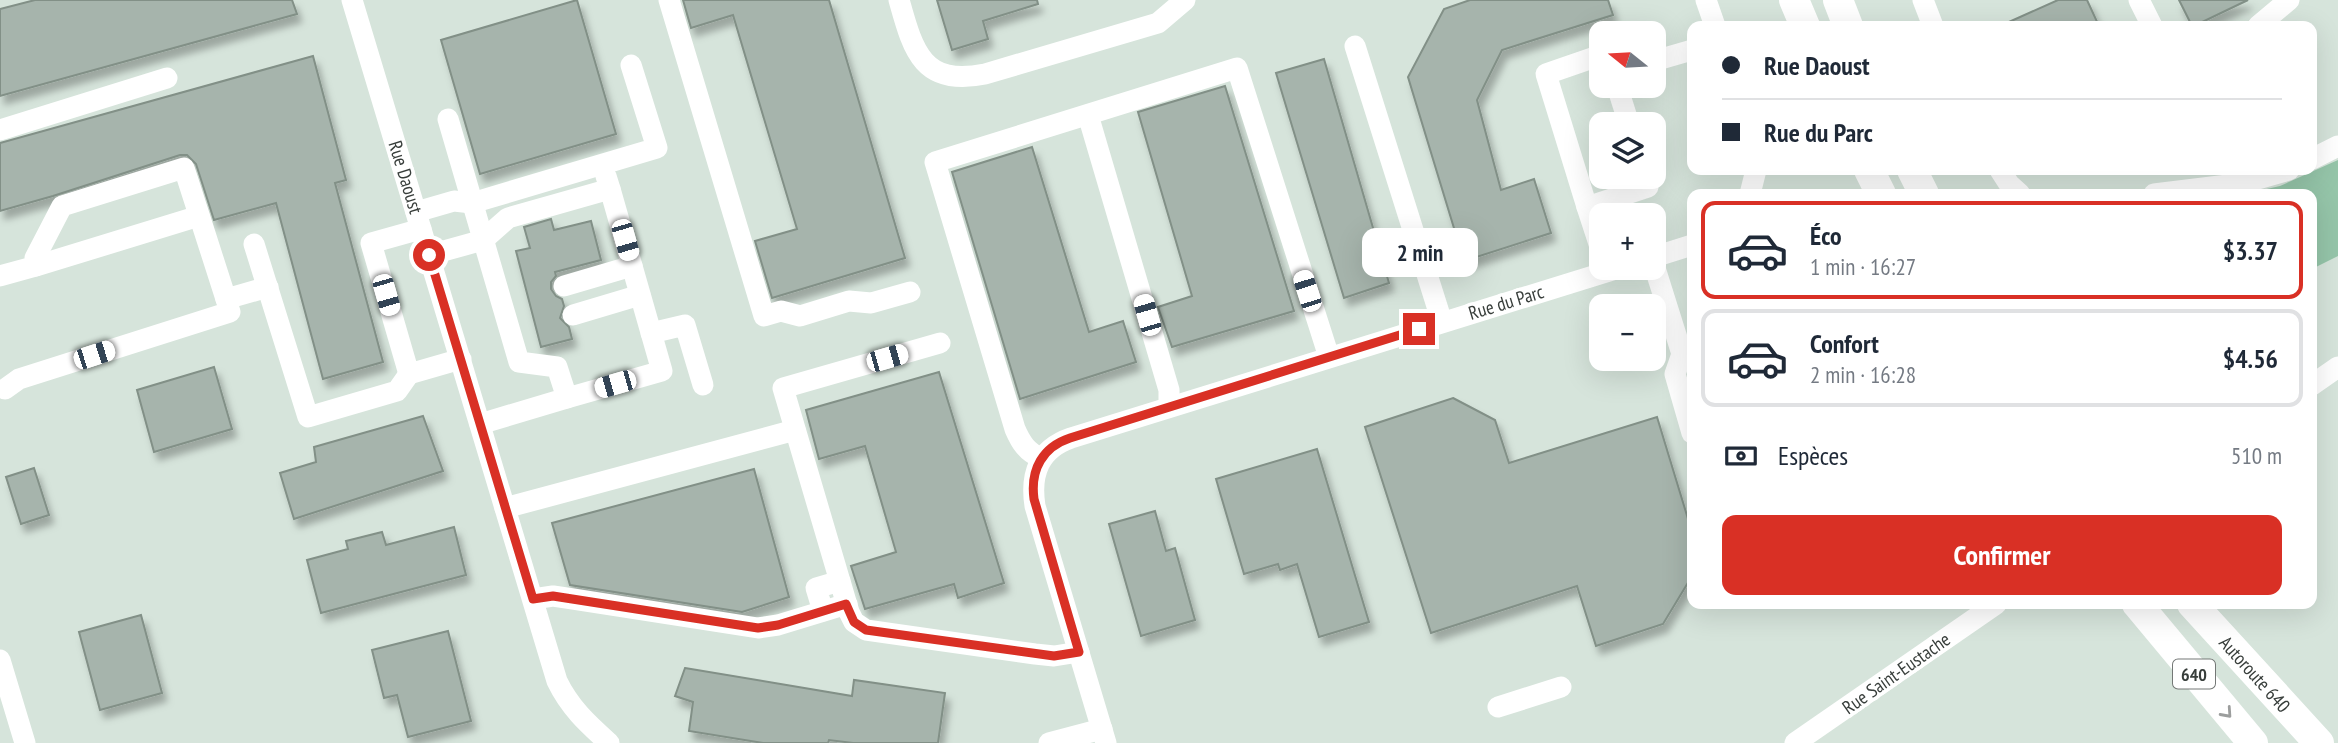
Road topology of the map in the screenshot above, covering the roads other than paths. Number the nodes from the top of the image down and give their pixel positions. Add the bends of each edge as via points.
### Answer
1 (352, 0) edge
2 (669, 0) edge
3 (899, 0) edge
4 (1185, 0) edge
5 (1706, 0) edge
6 (1794, 0) edge
7 (1838, 0) edge
8 (1923, 0) edge
9 (2139, 0) edge
10 (2289, 0) edge
11 (1713, 21) edge
12 (1803, 21) edge
13 (1846, 21) edge
14 (1931, 21) edge
15 (2150, 21) edge
16 (2264, 21) edge
17 (1355, 46) dead end
18 (1687, 51) edge
19 (1666, 58) edge
20 (1589, 59) edge
21 (631, 65) dead end
22 (167, 78) dead end
23 (1088, 115) junction
24 (447, 119) dead end
25 (0, 130) edge
26 (2338, 146) edge
27 (2317, 156) edge
28 (603, 165) junction
29 (2004, 175) edge
30 (2272, 175) edge
31 (610, 189) junction
32 (1642, 189) edge
33 (2016, 189) edge
34 (2195, 189) edge
35 (472, 203) junction
36 (1587, 206) junction
37 (1589, 212) edge
38 (199, 216) junction
39 (419, 220) junction
40 (483, 240) junction
41 (254, 244) dead end
42 (1687, 247) edge
43 (1666, 253) edge
44 (429, 255) junction
45 (36, 266) junction
46 (632, 266) junction
47 (0, 276) edge
48 (1589, 276) edge
49 (1659, 280) edge
50 (564, 286) dead end
51 (268, 287) junction
52 (910, 292) dead end
53 (640, 295) junction
54 (226, 299) junction
55 (573, 315) dead end
56 (1441, 322) junction
57 (651, 332) junction
58 (940, 342) dead end
59 (1329, 357) junction
60 (461, 359) junction
61 (2338, 367) edge
62 (409, 374) junction
63 (2317, 382) edge
64 (2, 384) edge
65 (703, 385) dead end
66 (567, 398) junction
67 (1169, 407) junction
68 (1687, 415) edge
69 (480, 424) junction
70 (795, 430) junction
71 (1041, 458) junction
72 (505, 508) junction
73 (840, 581) junction
74 (533, 599) junction
75 (846, 604) junction
76 (1989, 609) edge
77 (2141, 609) edge
78 (2197, 609) edge
79 (823, 611) junction
80 (1079, 652) junction
81 (0, 660) edge
82 (1561, 687) dead end
83 (2279, 700) junction
84 (1498, 707) dead end
85 (1104, 736) edge
86 (609, 742) edge
87 (25, 743) edge
88 (1049, 743) edge
89 (1795, 743) edge
90 (2253, 743) edge
91 (2319, 743) edge
92 (2336, 743) edge

1 - 39 street, Rue Daoust
2 - 52 street via 764,316 781,311 800,316 849,301 871,303
3 - 4 street via 911,45 920,57 931,68 958,78 1158,23
5 - 11 street
6 - 12 highway
7 - 13 highway
8 - 14 street
9 - 15 street
10 - 16 street
17 - 56 street
18 - 19 street
20 - 36 street via 1546,74
21 - 28 street via 657,148
22 - 25 street
23 - 59 street via 1237,68
23 - 67 street via 1169,390
23 - 71 street via 935,162 1015,429 1028,450
24 - 35 street
26 - 27 street
28 - 31 street
28 - 35 street
29 - 33 street
30 - 34 street
31 - 40 street via 508,218
31 - 46 street
32 - 36 street
35 - 39 street via 454,201
35 - 40 street
36 - 37 street
38 - 45 street
38 - 45 street via 184,168 62,205 35,258
38 - 54 street
39 - 44 street, Rue Daoust
39 - 62 street via 371,243
40 - 44 street
40 - 66 street via 519,362 557,367
41 - 51 street
42 - 43 street
44 - 60 street, Rue Daoust
45 - 47 street
46 - 50 street
46 - 53 street
48 - 56 street, Rue du Parc
49 - 68 street via 1682,354 1675,373
51 - 54 street
51 - 62 street via 308,417 397,391
53 - 55 street
53 - 57 street
54 - 64 street via 230,312
56 - 59 street, Rue du Parc
57 - 65 street via 685,324
57 - 66 street via 662,371
58 - 70 street via 783,388
59 - 67 street, Rue du Parc
60 - 62 street
60 - 69 street, Rue Daoust
61 - 63 street
66 - 69 street
67 - 71 street, Rue du Parc via 1062,441
69 - 72 street, Rue Daoust
70 - 72 street
70 - 73 street
71 - 80 street via 1033,478 1035,506
72 - 74 street, Rue Daoust
73 - 75 street
73 - 79 street via 816,588
74 - 79 street via 553,596 758,628
74 - 86 street, Rue Daoust via 557,681 568,702
75 - 79 street
75 - 80 street via 854,622 866,630 1054,656
76 - 89 street, Rue Saint-Eustache
77 -> 90 highway, 640
78 - 83 highway, Autoroute 640 / 640
80 - 85 street
81 - 87 street
82 - 84 street
83 - 91 highway, Autoroute 640 / 640
83 - 92 highway
85 - 88 street

